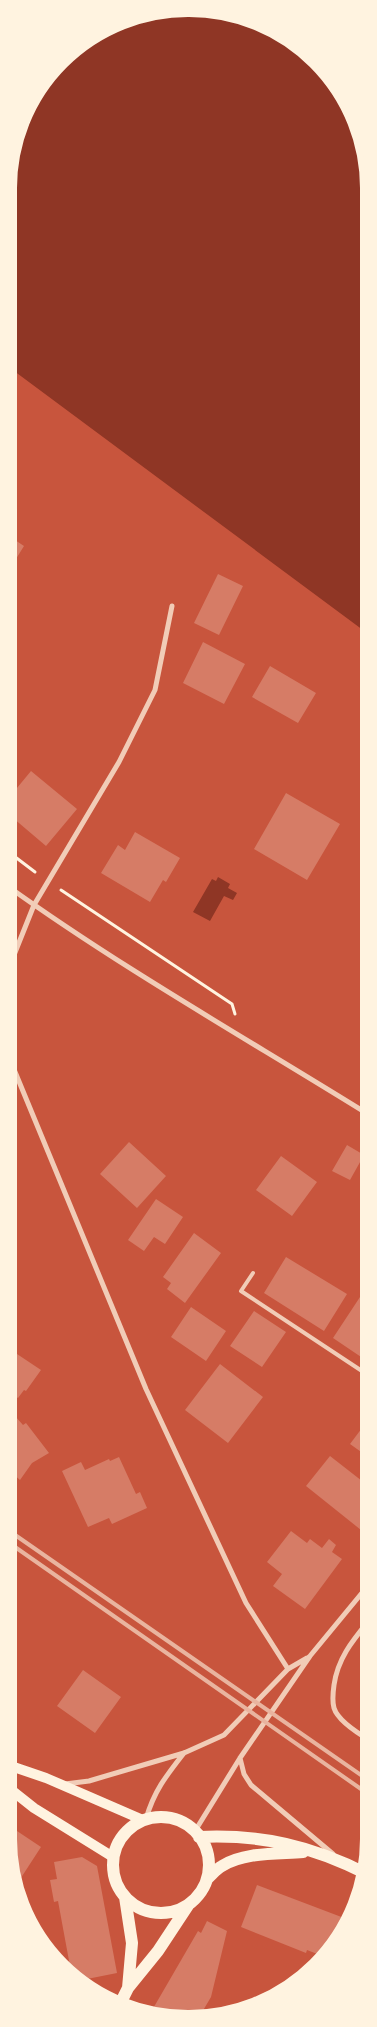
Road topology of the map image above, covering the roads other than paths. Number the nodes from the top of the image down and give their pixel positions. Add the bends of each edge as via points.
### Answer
1 (172, 606) dead end
2 (14, 891) edge
3 (34, 906) junction
4 (14, 955) edge
5 (14, 1070) edge
6 (363, 1111) edge
7 (253, 1273) dead end
8 (363, 1372) edge
9 (363, 1592) edge
10 (363, 1628) edge
11 (310, 1656) junction
12 (288, 1669) junction
13 (363, 1736) edge
14 (184, 1753) junction
15 (240, 1758) junction
16 (14, 1767) edge
17 (62, 1785) junction
18 (14, 1792) edge
19 (145, 1820) junction
20 (197, 1834) junction
21 (313, 1851) junction
22 (113, 1858) junction
23 (341, 1860) junction
24 (360, 1870) edge
25 (207, 1879) junction
26 (125, 1897) junction
27 (189, 1904) junction
28 (128, 1988) junction
29 (122, 2000) edge

1 - 3 street via 155,690 119,762
2 - 3 street
3 - 4 street
3 - 6 street
5 - 12 street via 146,1389 246,1603
7 - 8 lane via 241,1290
9 - 11 street
10 - 13 street via 337,1668 333,1700 341,1719
11 - 12 street
11 - 15 street
12 - 14 street via 224,1735
14 - 17 street via 89,1781
14 - 19 street via 154,1794
15 - 20 street
15 - 23 street via 251,1785
16 - 17 main road
17 - 19 main road
18 - 22 main road
19 - 20 main road via 172,1818
19 - 22 main road via 132,1826 124,1835
20 - 21 main road via 266,1838
20 - 25 main road via 209,1861
21 - 23 main road
21 - 25 main road via 244,1858 222,1866
22 - 26 main road via 114,1874
23 - 24 main road
25 - 27 main road
26 - 27 main road via 136,1906 163,1913
26 - 28 main road via 132,1943
27 - 28 main road via 158,1951
28 - 29 main road

